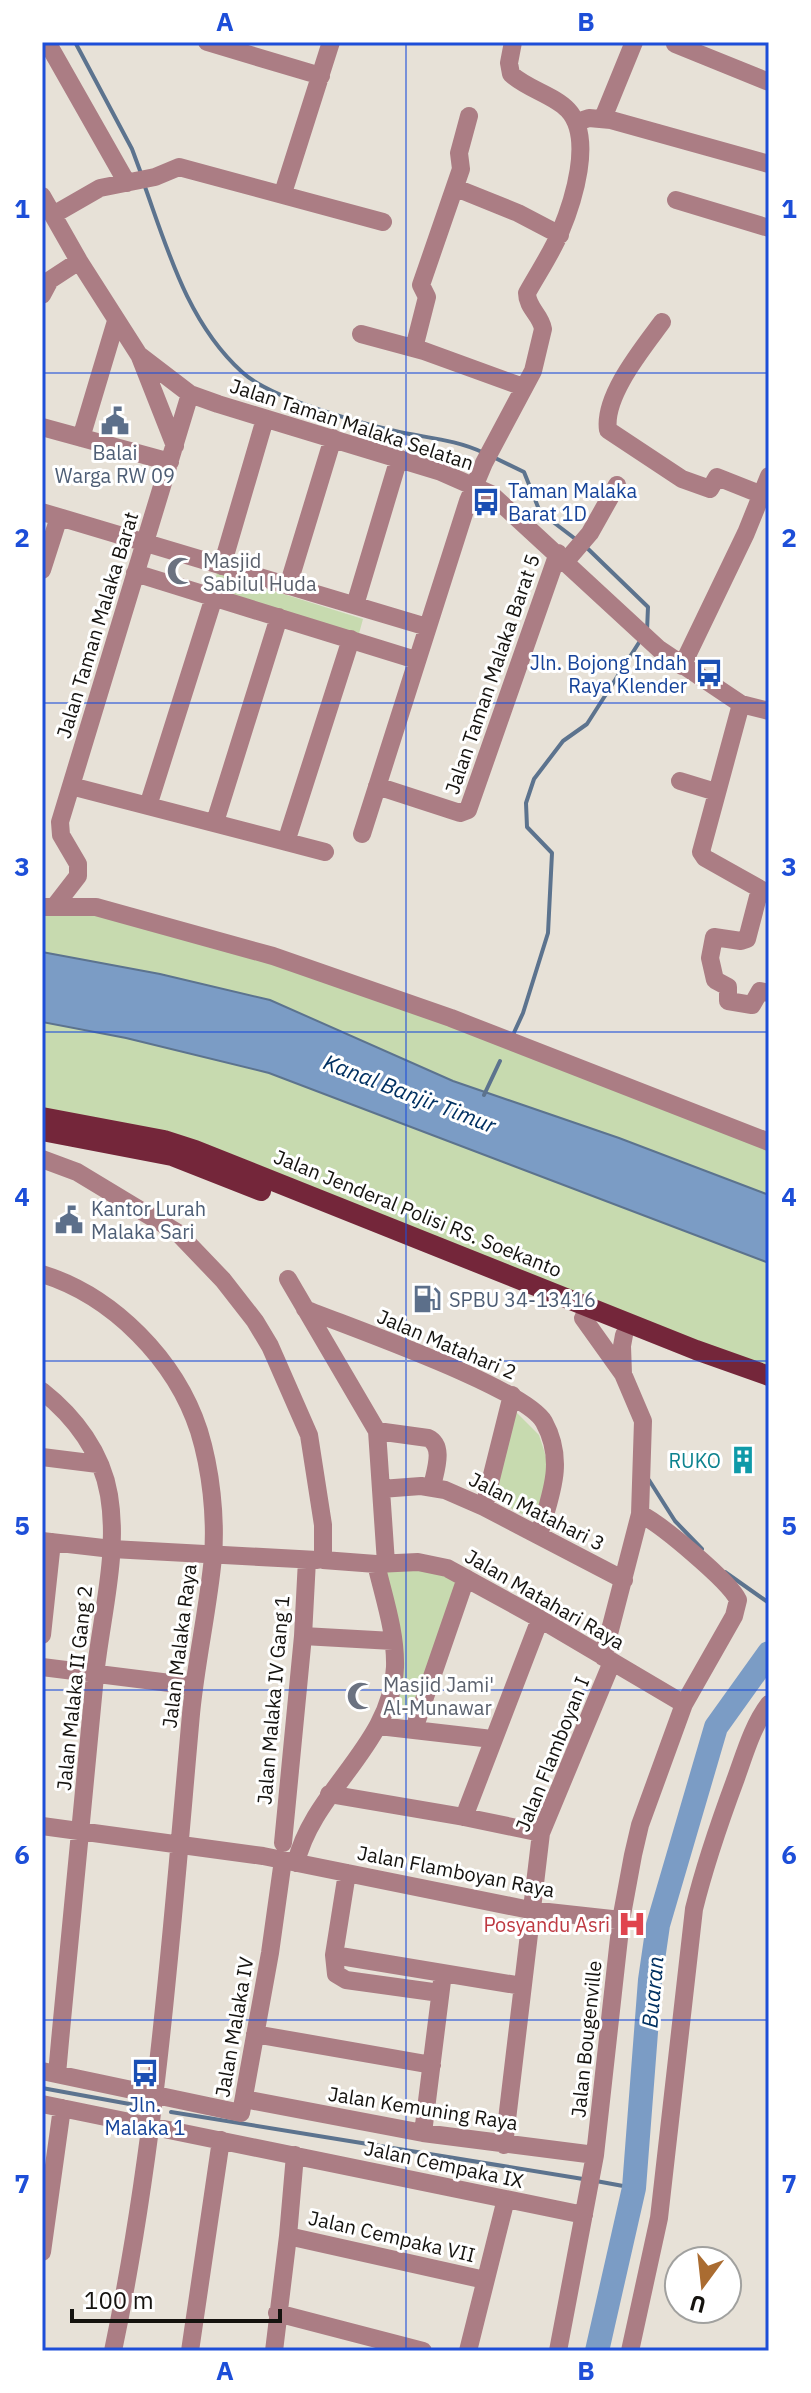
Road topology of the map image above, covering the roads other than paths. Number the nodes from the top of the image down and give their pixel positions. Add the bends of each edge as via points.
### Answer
1 (47, 42) edge
2 (207, 42) edge
3 (331, 42) edge
4 (513, 42) edge
5 (634, 42) edge
6 (675, 44) edge
7 (321, 76) junction
8 (769, 82) edge
9 (469, 116) dead end
10 (603, 118) junction
11 (577, 122) junction
12 (769, 164) edge
13 (130, 183) junction
14 (456, 188) junction
15 (283, 193) junction
16 (42, 196) edge
17 (676, 200) dead end
18 (53, 215) junction
19 (383, 222) dead end
20 (769, 228) edge
21 (560, 235) junction
22 (79, 261) junction
23 (42, 295) edge
24 (116, 321) junction
25 (662, 322) dead end
26 (361, 334) dead end
27 (414, 348) junction
28 (139, 355) junction
29 (523, 387) junction
30 (190, 394) junction
31 (265, 419) junction
32 (42, 427) edge
33 (81, 438) junction
34 (333, 438) junction
35 (173, 454) junction
36 (399, 458) junction
37 (769, 476) edge
38 (474, 485) junction
39 (617, 485) dead end
40 (762, 495) junction
41 (50, 514) edge
42 (145, 543) junction
43 (567, 555) junction
44 (222, 566) junction
45 (42, 570) edge
46 (135, 573) junction
47 (288, 586) junction
48 (214, 597) junction
49 (355, 605) junction
50 (279, 617) junction
51 (427, 627) junction
52 (351, 639) junction
53 (416, 660) junction
54 (682, 666) junction
55 (741, 704) junction
56 (769, 711) edge
57 (680, 781) dead end
58 (71, 786) junction
59 (377, 786) junction
60 (716, 792) junction
61 (148, 806) junction
62 (51, 822) edge
63 (215, 822) junction
64 (362, 834) dead end
65 (286, 842) junction
66 (325, 852) dead end
67 (764, 892) edge
68 (48, 907) edge
69 (769, 993) edge
70 (42, 1117) edge
71 (42, 1131) edge
72 (769, 1142) edge
73 (42, 1159) edge
74 (42, 1274) edge
75 (288, 1279) dead end
76 (305, 1309) junction
77 (583, 1318) junction
78 (597, 1337) junction
79 (623, 1340) junction
80 (623, 1374) junction
81 (769, 1376) edge
82 (769, 1388) edge
83 (42, 1391) edge
84 (512, 1395) junction
85 (377, 1431) junction
86 (42, 1457) edge
87 (98, 1464) junction
88 (432, 1487) junction
89 (381, 1489) junction
90 (484, 1507) junction
91 (640, 1514) junction
92 (539, 1535) junction
93 (47, 1542) edge
94 (112, 1549) junction
95 (213, 1556) junction
96 (315, 1560) junction
97 (381, 1564) junction
98 (466, 1578) junction
99 (624, 1580) junction
100 (540, 1619) junction
101 (42, 1635) edge
102 (303, 1636) junction
103 (393, 1641) junction
104 (607, 1660) junction
105 (42, 1667) edge
106 (95, 1673) junction
107 (194, 1686) junction
108 (684, 1704) junction
109 (769, 1704) edge
110 (379, 1726) junction
111 (414, 1729) junction
112 (492, 1739) junction
113 (329, 1794) junction
114 (464, 1817) junction
115 (42, 1826) edge
116 (81, 1831) junction
117 (541, 1833) junction
118 (179, 1845) junction
119 (287, 1855) junction
120 (347, 1873) junction
121 (530, 1910) junction
122 (621, 1920) junction
123 (441, 1984) junction
124 (522, 1986) junction
125 (255, 2034) junction
126 (432, 2065) junction
127 (49, 2072) edge
128 (154, 2096) junction
129 (244, 2099) junction
130 (42, 2104) edge
131 (62, 2108) junction
132 (149, 2125) junction
133 (423, 2133) junction
134 (221, 2140) junction
135 (504, 2145) junction
136 (295, 2155) junction
137 (594, 2163) junction
138 (506, 2199) junction
139 (584, 2215) junction
140 (288, 2236) junction
141 (42, 2252) edge
142 (485, 2280) junction
143 (277, 2313) junction
144 (386, 2346) edge
145 (113, 2351) edge
146 (190, 2351) edge
147 (274, 2351) edge
148 (423, 2351) edge
149 (468, 2351) edge
150 (558, 2351) edge
151 (630, 2351) edge

1 - 13 street
2 - 7 street
3 - 7 street
4 - 11 street via 511,74 564,106
5 - 10 street
6 - 8 street
7 - 15 street
9 - 14 street
10 - 11 street
10 - 12 street
11 - 21 street via 581,152
13 - 15 street via 179,167
13 - 18 street via 100,188
14 - 21 street
14 - 27 street via 421,285 427,297
15 - 19 street
16 - 18 street, Jalan Taman Malaka Selatan
17 - 20 street
18 - 22 street, Jalan Taman Malaka Selatan
21 - 29 street via 527,293 543,329 533,371
22 - 23 street via 50,280
22 - 24 street, Jalan Taman Malaka Selatan
24 - 28 street, Jalan Taman Malaka Selatan
24 - 33 street
25 - 40 street via 620,383 606,420 608,430 682,479 710,489 717,477
26 - 27 street
27 - 29 street
28 - 30 street, Jalan Taman Malaka Selatan
28 - 35 street
29 - 38 street
30 - 31 street, Jalan Taman Malaka Selatan
30 - 35 street, Jalan Taman Malaka Barat
31 - 34 street, Jalan Taman Malaka Selatan
31 - 44 street
32 - 33 street
33 - 35 street
34 - 36 street, Jalan Taman Malaka Selatan
34 - 47 street
35 - 42 street, Jalan Taman Malaka Barat
36 - 38 street, Jalan Taman Malaka Selatan
36 - 49 street
37 - 40 street
38 - 43 street, Jalan Taman Malaka Selatan
38 - 51 street
39 - 43 street via 590,533
40 - 54 street
41 - 42 street
41 - 45 street
42 - 44 street
42 - 46 street, Jalan Taman Malaka Barat
43 - 54 street, Jalan Taman Malaka Selatan via 629,623
43 - 59 street, Jalan Taman Malaka Barat 5 via 468,810 460,813
44 - 47 street
46 - 48 street
46 - 58 street, Jalan Taman Malaka Barat
47 - 49 street
48 - 50 street
48 - 61 street
49 - 51 street
50 - 52 street
50 - 63 street
51 - 53 street
52 - 53 street
52 - 65 street
53 - 59 street
54 - 55 street, Jalan Taman Malaka Selatan
55 - 56 street, Jalan Taman Malaka Selatan
55 - 60 street
57 - 60 street
58 - 61 street
58 - 62 street, Jalan Taman Malaka Barat
59 - 64 street
60 - 67 street via 702,856
61 - 63 street
62 - 68 street, Jalan Taman Malaka Barat via 78,864 78,876
63 - 65 street
65 - 66 street
67 - 69 street via 748,937 714,937 710,958 715,980 728,987 728,1001 753,1005 760,991
68 - 72 street via 96,907 273,956 451,1018
70 - 81 main road, Jalan Jenderal Polisi RS. Soekanto via 195,1150
71 - 77 main road, Jalan Jenderal Polisi RS. Soekanto via 172,1156
73 - 96 street via 77,1172 178,1233 255,1321 309,1435 323,1525
74 - 95 street, Jalan Malaka Raya via 75,1287 109,1310 146,1341 172,1374 198,1429 206,1464
75 - 76 street
76 - 84 street, Jalan Matahari 2
76 - 85 street
77 - 78 street
77 - 79 main road, Jalan Jenderal Polisi RS. Soekanto
78 - 79 street
78 - 80 street
79 - 80 street
79 - 82 main road, Jalan Jenderal Polisi RS. Soekanto via 667,1350
80 - 91 street via 643,1421
83 - 87 street, Jalan Malaka II Gang 2 via 86,1436
84 - 90 street
84 - 92 street, Jalan Matahari 2 via 543,1421 556,1464
85 - 88 street via 435,1441
85 - 89 street, Jalan Malaka IV
86 - 87 street
87 - 94 street, Jalan Malaka II Gang 2 via 109,1494
88 - 89 street, Jalan Matahari 3
88 - 90 street, Jalan Matahari 3
89 - 97 street, Jalan Malaka IV
90 - 92 street, Jalan Matahari 3
91 - 99 street
91 - 108 street, Jalan Bougenville via 694,1555 738,1600
92 - 99 street, Jalan Matahari 3
93 - 94 street
93 - 101 street
94 - 95 street
94 - 106 street, Jalan Malaka II Gang 2
95 - 96 street
95 - 107 street, Jalan Malaka Raya
96 - 97 street
96 - 102 street, Jalan Malaka IV Gang 1
97 - 98 street, Jalan Matahari Raya via 435,1564
97 - 103 street, Jalan Malaka IV
98 - 100 street, Jalan Matahari Raya
98 - 111 street
99 - 104 street, Jalan Flamboyan I
100 - 104 street, Jalan Matahari Raya
100 - 112 street
102 - 103 street
102 - 119 street, Jalan Malaka IV Gang 1
103 - 110 street, Jalan Malaka IV via 392,1687
104 - 108 street, Jalan Matahari Raya
104 - 117 street, Jalan Flamboyan I
105 - 106 street
106 - 107 street
106 - 116 street, Jalan Malaka II Gang 2
107 - 118 street, Jalan Malaka Raya
108 - 122 street, Jalan Bougenville via 640,1825
109 - 151 street via 704,1865 694,1909 659,2218
110 - 111 street
110 - 113 street, Jalan Malaka IV
111 - 112 street
112 - 114 street
113 - 114 street
113 - 119 street, Jalan Malaka IV
114 - 117 street
115 - 116 street
116 - 118 street
116 - 127 street, Jalan Malaka II Gang 2
117 - 121 street, Jalan Flamboyan I
118 - 119 street
118 - 128 street, Jalan Malaka Raya
119 - 120 street, Jalan Flamboyan Raya
119 - 125 street, Jalan Malaka IV
120 - 121 street, Jalan Flamboyan Raya
120 - 123 street via 334,1955
121 - 122 street, Jalan Flamboyan Raya
121 - 124 street, Jalan Flamboyan I
122 - 137 street, Jalan Bougenville
123 - 124 street
123 - 126 street
124 - 135 street, Jalan Flamboyan I
125 - 126 street
125 - 129 street, Jalan Malaka IV
126 - 133 street
127 - 128 street
128 - 129 street, Jalan Malaka IV via 239,2114
128 - 132 street, Jalan Malaka Raya
129 - 133 street, Jalan Kemuning Raya
130 - 131 street, Jalan Cempaka IX
131 - 132 street, Jalan Cempaka IX
131 - 141 street
132 - 134 street, Jalan Cempaka IX
132 - 145 street, Jalan Malaka Raya
133 - 135 street, Jalan Kemuning Raya
134 - 136 street, Jalan Cempaka IX
134 - 146 street
135 - 137 street, Jalan Kemuning Raya
136 - 138 street, Jalan Cempaka IX
136 - 140 street
137 - 139 street, Jalan Bougenville
138 - 139 street, Jalan Cempaka IX
138 - 142 street
139 - 150 street, Jalan Bougenville
140 - 142 street, Jalan Cempaka VII
140 - 143 street
142 - 149 street
143 - 144 street
143 - 147 street
144 - 148 street

